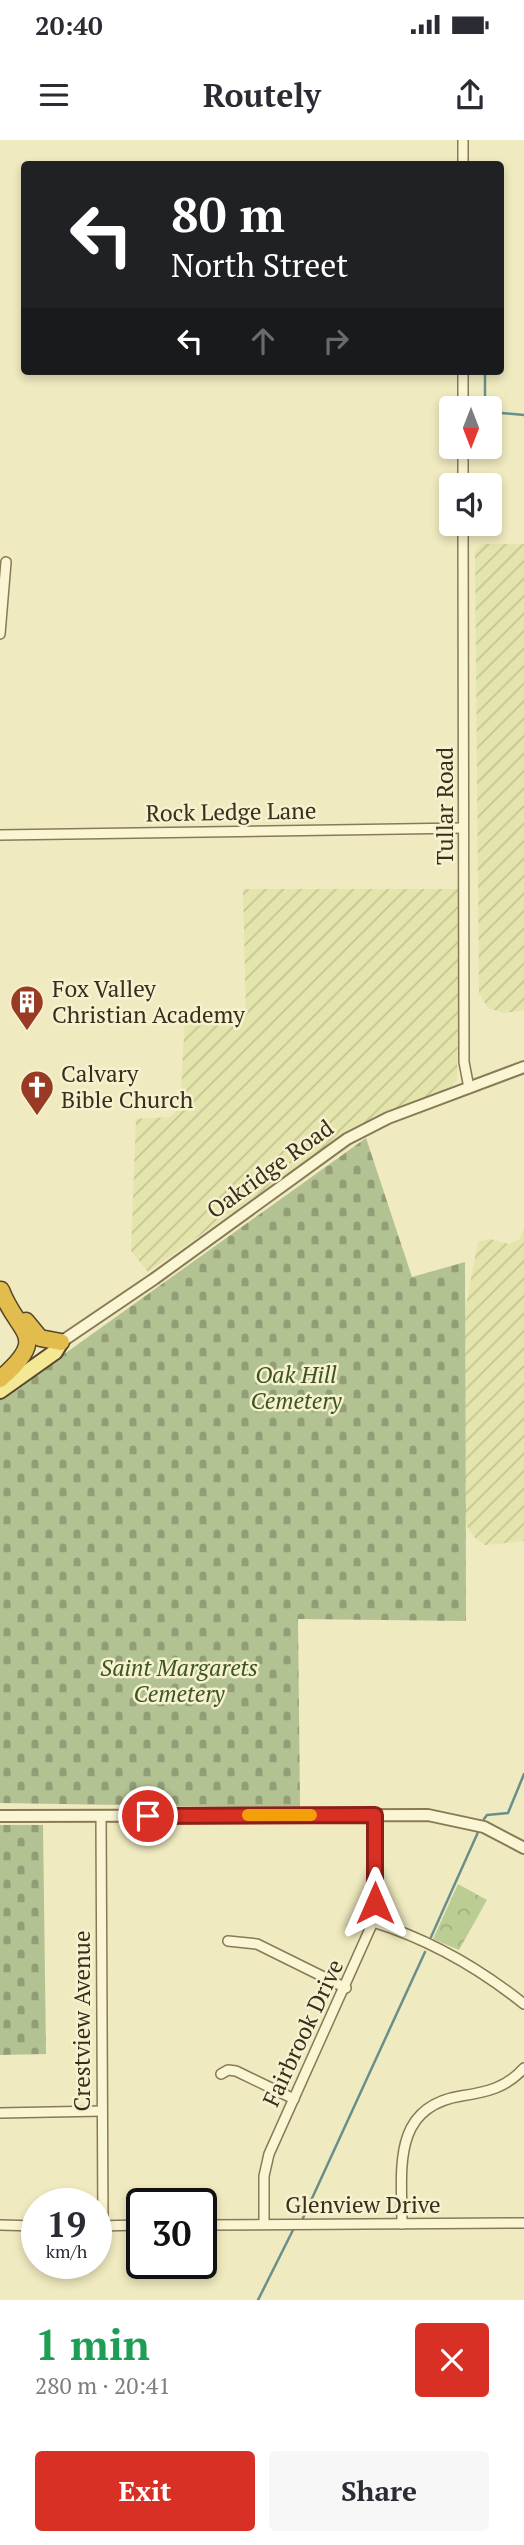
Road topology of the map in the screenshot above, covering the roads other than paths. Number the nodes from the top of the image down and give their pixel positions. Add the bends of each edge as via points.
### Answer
1 (463, 140) edge
2 (463, 161) edge
3 (463, 375) edge
4 (463, 396) edge
5 (463, 536) edge
6 (6, 562) dead end
7 (0, 634) edge
8 (464, 828) junction
9 (0, 835) edge
10 (524, 1067) edge
11 (469, 1088) junction
12 (0, 1290) edge
13 (61, 1342) junction
14 (0, 1380) edge
15 (0, 1391) edge
16 (375, 1815) junction
17 (0, 1816) edge
18 (101, 1816) junction
19 (524, 1848) edge
20 (373, 1922) junction
21 (228, 1941) dead end
22 (346, 1988) junction
23 (524, 2004) edge
24 (524, 2068) edge
25 (221, 2074) dead end
26 (293, 2099) junction
27 (102, 2111) junction
28 (0, 2113) edge
29 (100, 2188) edge
30 (524, 2223) edge
31 (264, 2224) junction
32 (402, 2224) junction
33 (0, 2225) edge
34 (21, 2225) edge
35 (217, 2225) edge

1 - 2 street
3 - 4 street
5 - 8 street, Tullar Road
6 - 7 street
8 - 9 street, Rock Ledge Lane
8 - 11 street, Tullar Road via 464,1062
10 - 11 street, Oakridge Road
11 - 13 street, Oakridge Road via 388,1118 347,1139
12 - 13 highway via 40,1338
12 - 14 highway via 23,1325 27,1342 22,1359
13 - 14 main road
13 - 15 main road via 55,1352
16 - 18 street
16 - 19 street via 467,1821
16 - 20 street, Fairbrook Drive
17 - 18 street
18 - 27 street, Crestview Avenue
20 - 22 street, Fairbrook Drive
20 - 23 street via 445,1952
21 - 22 street via 257,1944
22 - 26 street, Fairbrook Drive
24 - 32 street via 501,2087 443,2100 415,2120 404,2146
25 - 26 street via 236,2071
26 - 31 street, Fairbrook Drive via 267,2164
27 - 28 street
27 - 29 street, Crestview Avenue
30 - 32 street, Glenview Drive
31 - 32 street, Glenview Drive
31 - 35 street, Glenview Drive
33 - 34 street

